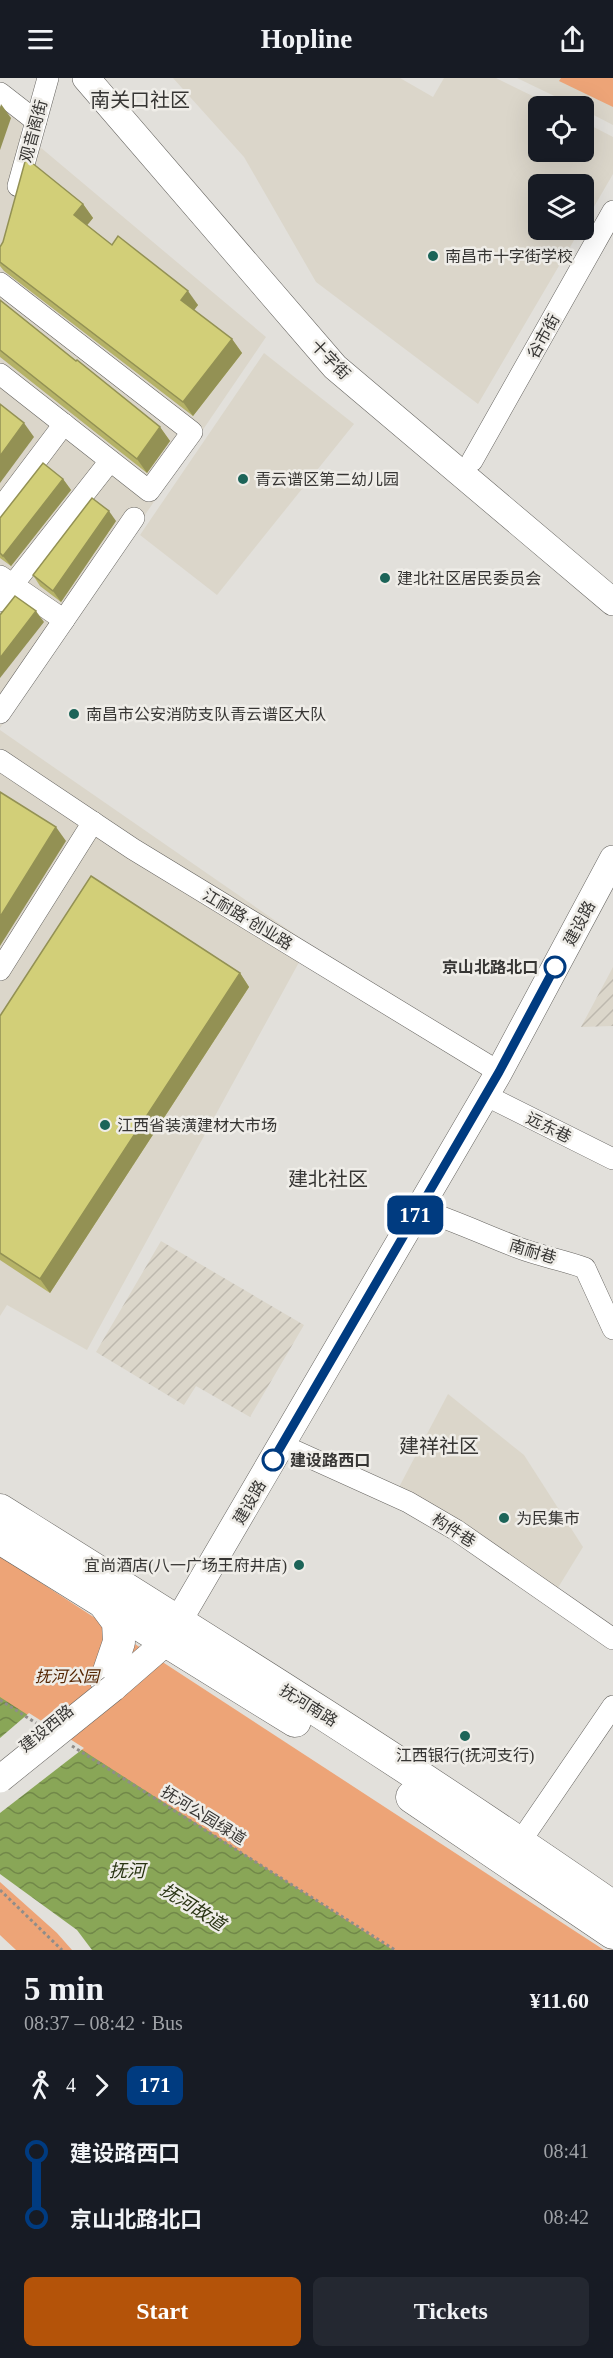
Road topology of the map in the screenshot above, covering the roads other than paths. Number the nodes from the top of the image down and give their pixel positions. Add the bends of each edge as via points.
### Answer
1 (48, 78) edge
2 (86, 78) edge
3 (110, 78) edge
4 (0, 93) edge
5 (36, 121) junction
6 (12, 209) edge
7 (613, 211) edge
8 (0, 283) edge
9 (3, 382) edge
10 (64, 424) junction
11 (110, 461) junction
12 (472, 461) junction
13 (0, 509) edge
14 (134, 518) dead end
15 (613, 580) edge
16 (4, 587) edge
17 (613, 602) edge
18 (64, 620) junction
19 (0, 713) edge
20 (0, 760) edge
21 (93, 822) junction
22 (613, 859) edge
23 (0, 970) edge
24 (499, 1072) junction
25 (485, 1095) junction
26 (613, 1159) edge
27 (419, 1209) junction
28 (613, 1329) edge
29 (282, 1445) junction
30 (0, 1509) edge
31 (0, 1538) edge
32 (104, 1603) junction
33 (167, 1629) junction
34 (613, 1639) edge
35 (109, 1684) junction
36 (613, 1706) edge
37 (0, 1765) edge
38 (0, 1779) edge
39 (520, 1842) junction
40 (613, 1906) edge
41 (613, 1933) edge

1 - 5 street, 观音阁街
2 - 17 main road, 十字街 via 335,367
3 - 12 main road, 十字街 via 351,359
4 - 5 street
5 - 6 street, 观音阁街
7 - 12 street, 谷市街
8 - 11 street via 192,432 149,491
9 - 10 street
10 - 11 street
10 - 13 street
11 - 16 street
12 - 15 main road, 十字街
14 - 18 street
16 - 18 street
18 - 19 street
20 - 21 street, 江耐路·创业路
21 - 23 street
21 - 24 street, 江耐路·创业路
22 - 24 main road, 建设路
24 - 25 main road, 建设路
25 - 26 street, 远东巷
25 - 27 main road, 建设路
27 - 28 street, 南耐巷 via 520,1249 585,1268
27 - 29 main road, 建设路
29 - 33 main road, 建设路
29 - 34 street, 构件巷 via 427,1513
30 - 33 highway, 抚河南路
31 - 32 highway, 抚河南路
32 - 33 highway, 抚河南路
32 - 35 highway via 118,1622 119,1642
33 - 35 main road, 建设西路
33 - 39 highway, 抚河南路
33 - 41 highway, 抚河南路
35 - 37 main road, 建设西路
35 - 38 main road, 建设西路, bridge
36 - 39 street
39 - 40 highway, 抚河南路

